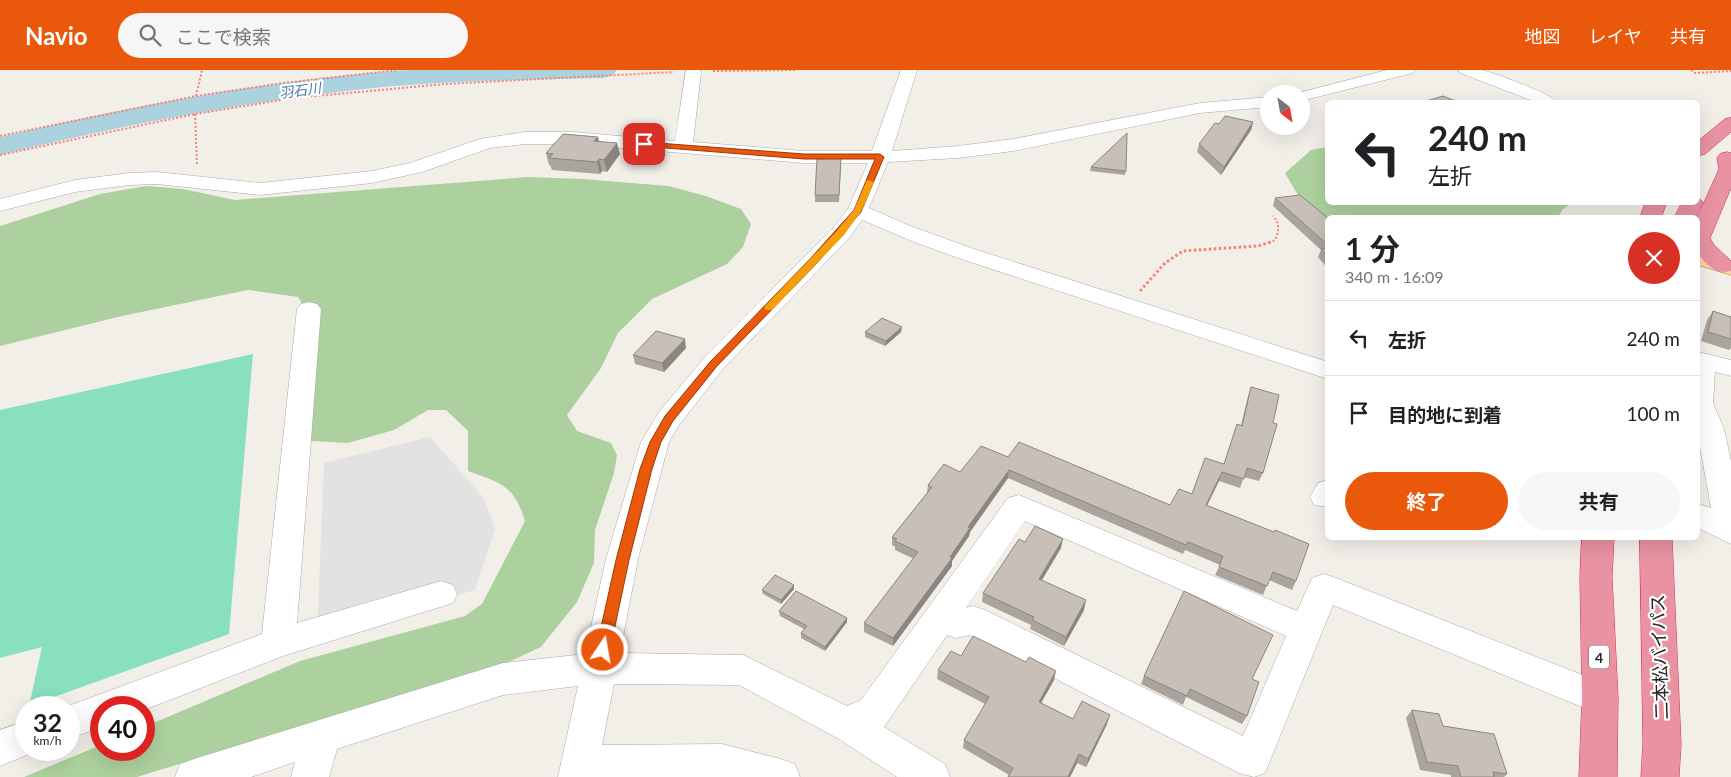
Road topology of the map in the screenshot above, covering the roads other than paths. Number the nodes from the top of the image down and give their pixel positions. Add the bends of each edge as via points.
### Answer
1 (909, 70) edge
2 (1407, 70) edge
3 (1466, 70) edge
4 (693, 72) road end
5 (1310, 94) edge
6 (1544, 100) edge
7 (1260, 103) edge
8 (1731, 123) edge
9 (683, 148) junction
10 (1700, 148) edge
11 (1729, 156) edge
12 (880, 157) junction
13 (1700, 192) edge
14 (0, 205) edge
15 (858, 210) junction
16 (1700, 234) edge
17 (1700, 241) edge
18 (1700, 259) edge
19 (1727, 267) edge
20 (309, 310) dead end
21 (1731, 368) edge
22 (1325, 370) edge
23 (1700, 516) edge
24 (1731, 531) edge
25 (1598, 540) edge
26 (1656, 540) edge
27 (441, 594) dead end
28 (940, 617) junction
29 (1305, 629) junction
30 (278, 643) junction
31 (599, 668) junction
32 (139, 696) edge
33 (1600, 698) junction
34 (852, 727) junction
35 (322, 736) junction
36 (15, 742) edge
37 (0, 748) edge
38 (579, 770) edge
39 (194, 777) edge
40 (310, 777) edge
41 (781, 777) edge
42 (931, 777) edge
43 (1598, 777) edge
44 (1660, 777) edge

1 - 12 street
2 - 5 street
3 - 6 street
4 - 9 street
7 - 12 street via 1200,108 1013,145
8 - 10 highway
9 - 12 street
9 - 14 street via 574,138 524,138 486,143 415,168 372,177 260,189 157,178 100,182
11 - 13 highway via 1710,174
11 - 16 highway via 1729,169
12 - 15 street
15 - 22 street via 909,234
15 - 31 street via 814,261 713,364 655,442 622,560
17 - 19 highway via 1709,254
18 - 19 main road
20 - 30 street
21 - 24 street via 1703,361 1700,403 1710,429
23 - 24 street
25 - 33 highway, 4
26 - 44 highway, 二本松バイパス via 1662,744
27 - 30 street
28 - 29 street via 1019,506
28 - 29 street via 956,624 973,620 1252,760
28 - 34 street via 873,714 858,718
29 - 33 street via 1324,587
30 - 32 street
31 - 34 street via 743,670
31 - 35 street via 503,679
31 - 38 street
33 - 43 highway, 4
34 - 42 street
35 - 39 street
35 - 40 street
36 - 37 street
38 - 41 street via 722,762

